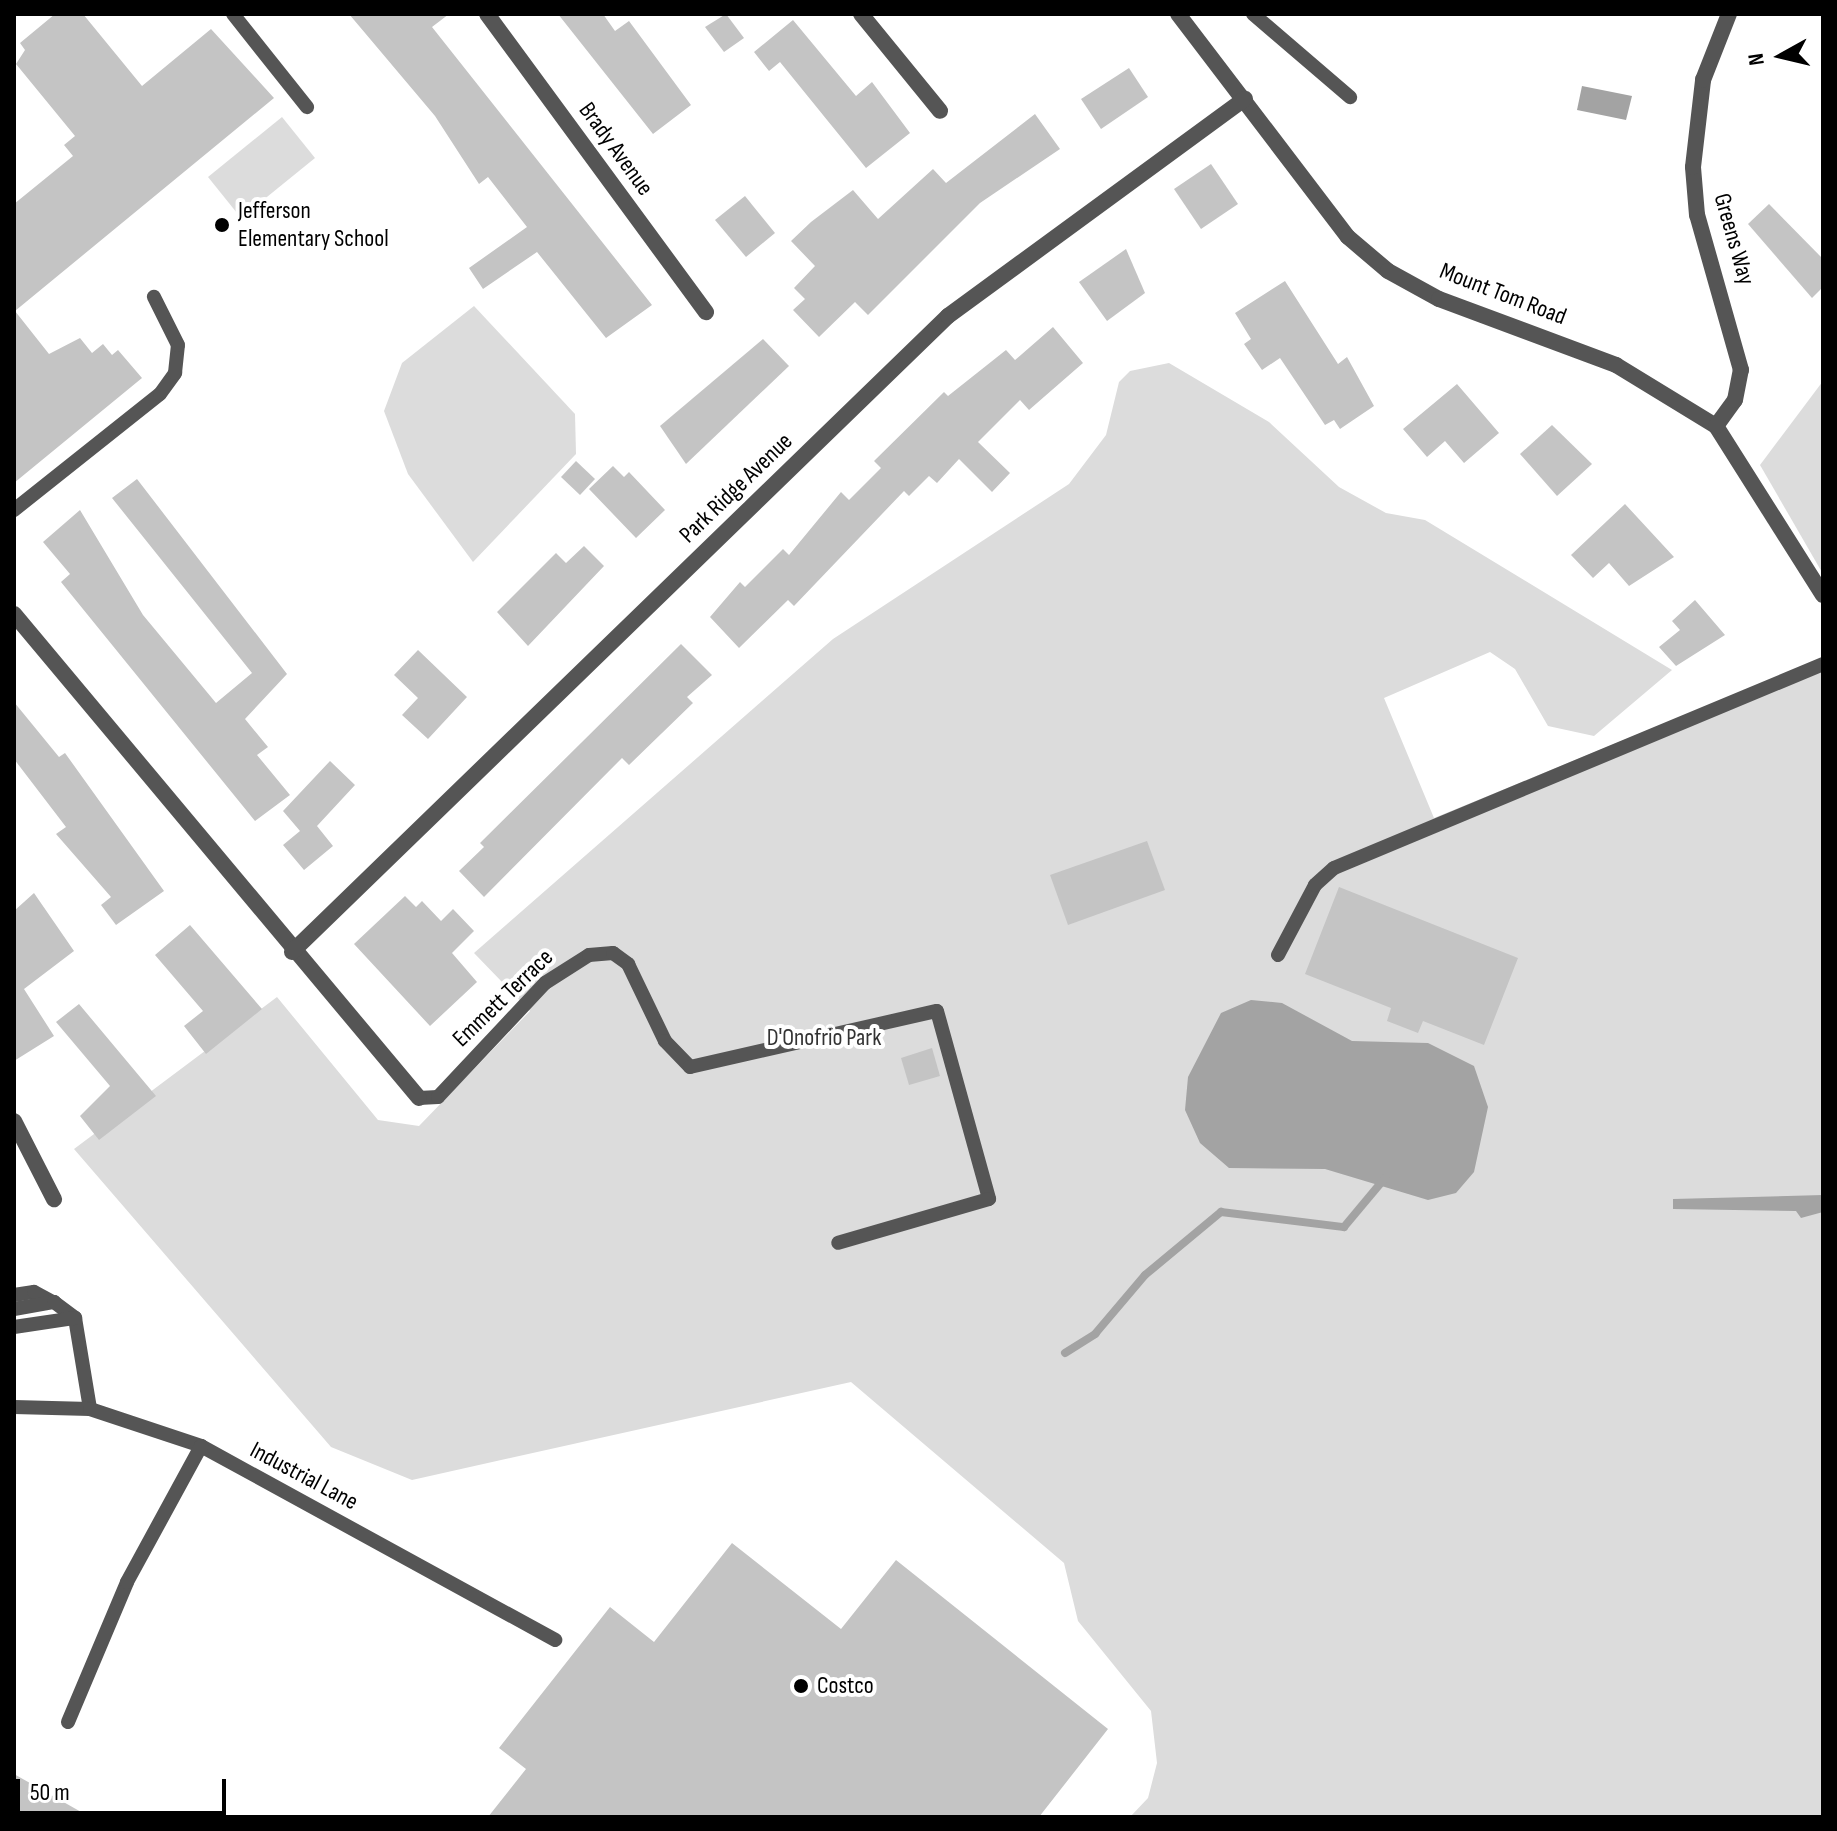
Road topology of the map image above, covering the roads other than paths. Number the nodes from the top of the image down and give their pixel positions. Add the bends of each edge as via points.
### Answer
1 (233, 14) edge
2 (487, 14) edge
3 (861, 14) edge
4 (1178, 14) edge
5 (1253, 14) edge
6 (1729, 14) edge
7 (1350, 97) dead end
8 (1245, 99) junction
9 (307, 107) dead end
10 (940, 111) dead end
11 (154, 297) dead end
12 (706, 312) dead end
13 (1716, 426) junction
14 (14, 510) edge
15 (1823, 595) edge
16 (14, 614) edge
17 (1823, 664) edge
18 (292, 952) junction
19 (1278, 955) dead end
20 (419, 1098) joint
21 (14, 1121) edge
22 (54, 1199) dead end
23 (838, 1243) dead end
24 (14, 1283) edge
25 (34, 1292) junction
26 (14, 1295) edge
27 (54, 1302) junction
28 (14, 1309) edge
29 (75, 1318) junction
30 (14, 1327) edge
31 (14, 1407) edge
32 (90, 1409) junction
33 (201, 1446) junction
34 (555, 1640) dead end
35 (68, 1722) dead end

1 - 9 lane
2 - 12 street, Brady Avenue
3 - 10 street
4 - 8 street, Mount Tom Road
5 - 7 lane via 1298,45
6 - 13 street, Greens Way via 1703,80 1693,167 1697,215 1741,370 1735,400
8 - 13 street, Mount Tom Road via 1348,237 1388,271 1439,299 1616,365
8 - 18 street, Park Ridge Avenue via 948,316
11 - 14 lane via 178,345 175,373 160,394
13 - 15 street, Mount Tom Road
16 - 18 street, Emmett Terrace
17 - 19 lane via 1334,868 1315,885
18 - 20 street, Emmett Terrace
20 - 23 lane, Emmett Terrace via 438,1097 545,983 589,955 613,953 628,964 665,1041 690,1067 937,1011 989,1199
21 - 22 street
24 - 25 lane
25 - 26 lane
25 - 27 lane
27 - 28 lane
27 - 29 lane
29 - 30 lane
29 - 32 lane
31 - 32 lane, Industrial Lane
32 - 33 lane, Industrial Lane
33 - 34 lane, Industrial Lane
33 - 35 lane via 127,1582

